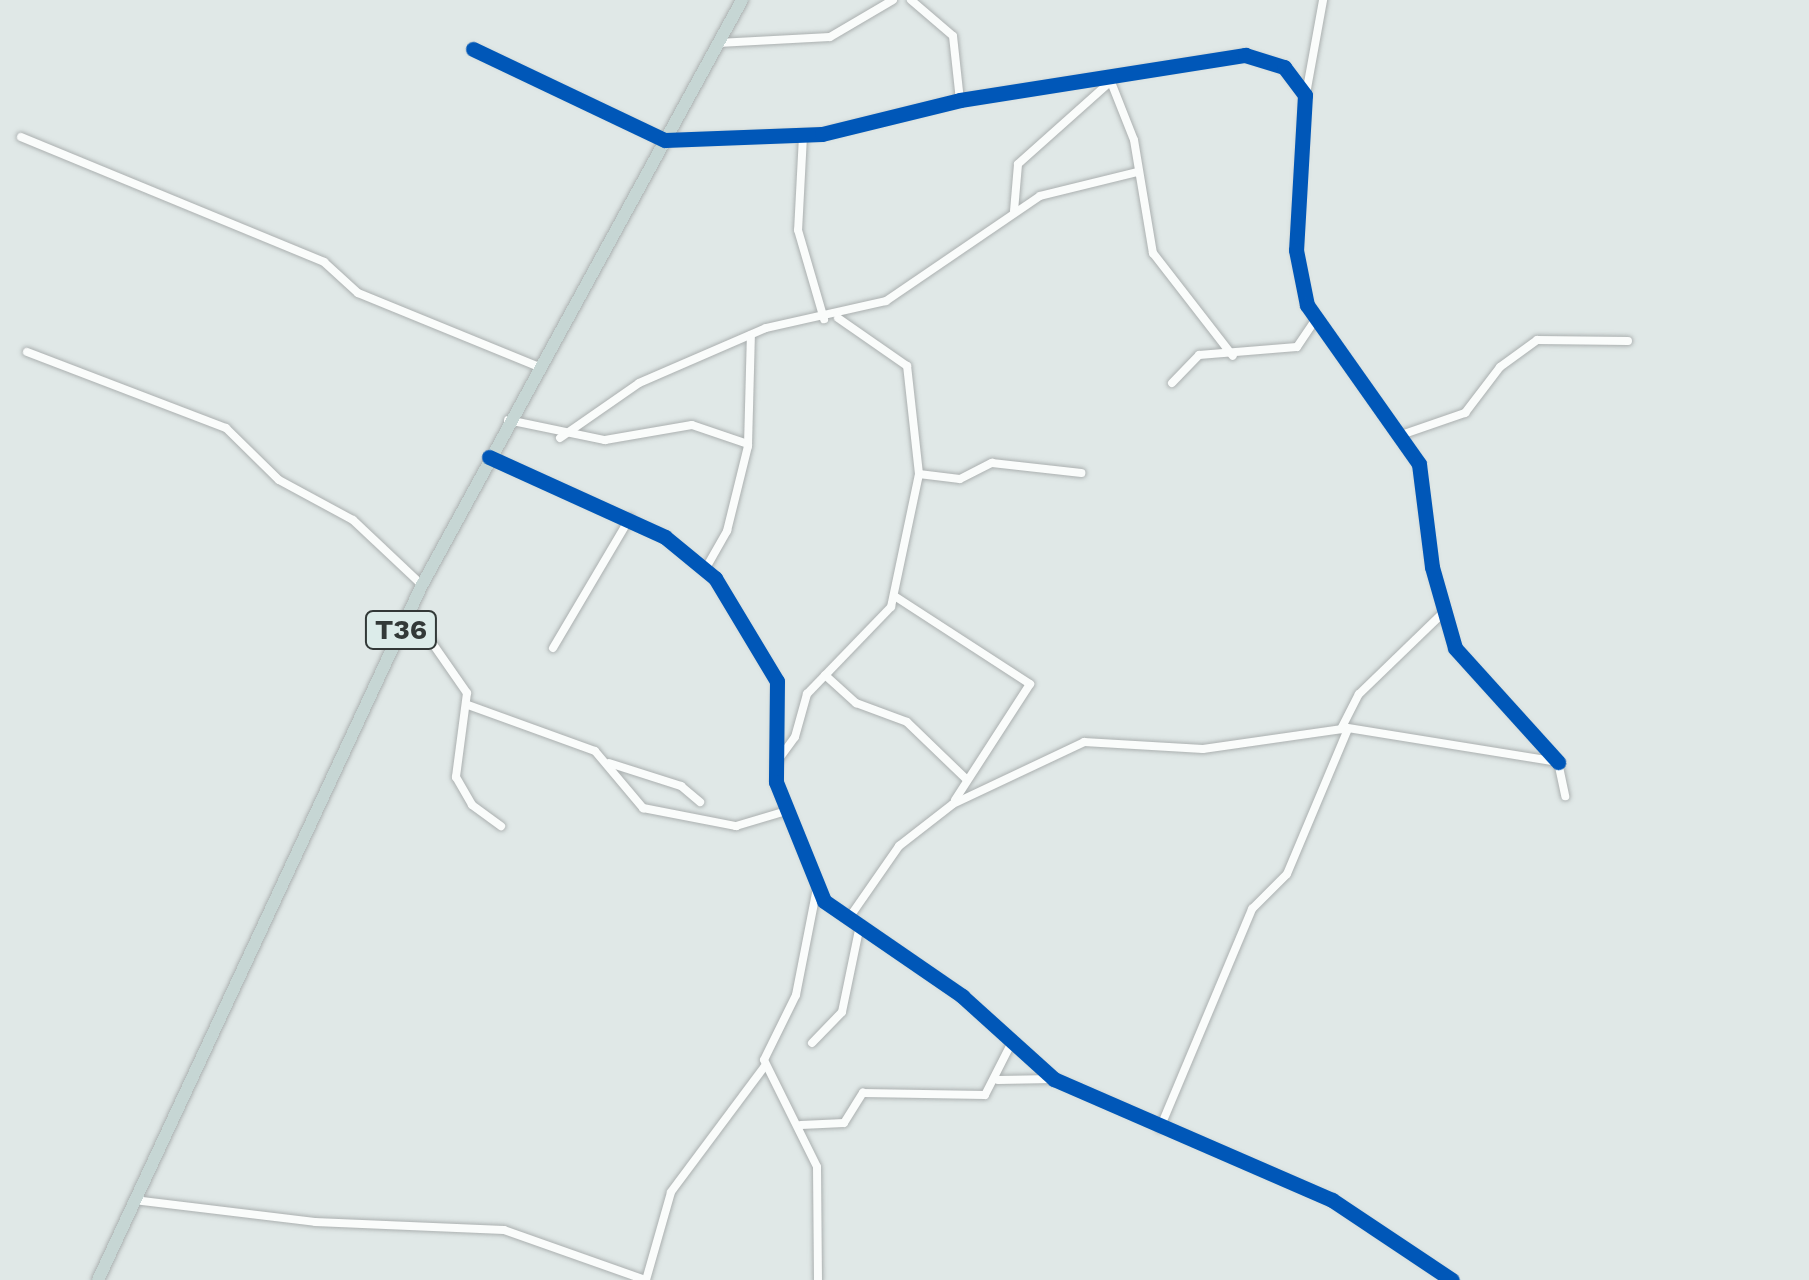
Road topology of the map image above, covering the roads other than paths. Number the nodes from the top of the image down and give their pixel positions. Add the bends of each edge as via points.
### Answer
1 (742, 0) edge
2 (893, 0) edge
3 (911, 0) edge
4 (1323, 0) edge
5 (718, 42) junction
6 (473, 49) dead end
7 (1113, 80) junction
8 (1306, 95) junction
9 (960, 100) junction
10 (21, 136) dead end
11 (803, 136) junction
12 (664, 140) junction
13 (1137, 172) junction
14 (1014, 211) junction
15 (838, 318) junction
16 (824, 319) junction
17 (1314, 322) junction
18 (751, 335) junction
19 (1628, 341) dead end
20 (27, 352) dead end
21 (1233, 356) junction
22 (537, 366) junction
23 (1172, 382) dead end
24 (508, 420) junction
25 (1404, 434) junction
26 (560, 438) junction
27 (748, 444) junction
28 (489, 457) junction
29 (1081, 473) dead end
30 (919, 474) junction
31 (630, 518) junction
32 (706, 568) junction
33 (422, 585) junction
34 (896, 597) junction
35 (410, 611) junction
36 (1445, 611) junction
37 (1432, 631) junction
38 (1452, 641) junction
39 (553, 648) dead end
40 (825, 676) junction
41 (468, 705) junction
42 (1346, 728) junction
43 (1558, 762) junction
44 (608, 763) junction
45 (776, 763) junction
46 (966, 779) junction
47 (1565, 796) dead end
48 (700, 802) dead end
49 (953, 804) junction
50 (783, 812) junction
51 (501, 826) dead end
52 (816, 893) junction
53 (849, 918) junction
54 (860, 926) junction
55 (812, 1043) dead end
56 (1011, 1044) junction
57 (765, 1066) junction
58 (1054, 1079) junction
59 (998, 1080) junction
60 (801, 1125) junction
61 (1160, 1128) junction
62 (134, 1200) junction
63 (98, 1280) edge
64 (646, 1280) edge
65 (818, 1280) edge
66 (1452, 1280) edge

1 - 5 highway, T36
2 - 5 street via 830,37
3 - 9 street via 953,36
4 - 8 street
5 - 12 highway, T36
6 - 12 street
7 - 8 street via 1245,55 1284,67
7 - 9 street
7 - 13 street
7 - 14 street via 1018,164
8 - 17 street via 1296,250
9 - 11 street
10 - 22 street via 314,258 358,293
11 - 12 street
11 - 16 street via 798,230
12 - 22 highway, T36
13 - 14 street via 1053,190
13 - 21 street via 1154,253
14 - 15 street via 921,284
15 - 16 street
15 - 30 street via 907,366
16 - 18 street
17 - 21 street via 1296,347
17 - 25 street
18 - 26 street via 640,383
18 - 27 street
19 - 25 street via 1537,340 1500,367 1465,413
20 - 33 street via 226,428 279,480 352,520
21 - 23 street via 1193,358
22 - 24 highway, T36
24 - 26 street
24 - 28 highway, T36
25 - 36 street via 1425,486
26 - 27 street via 643,438 692,424
27 - 32 street via 727,531
28 - 31 street
28 - 33 highway, T36
29 - 30 street via 992,463 960,479
30 - 34 street via 906,506
31 - 32 street
31 - 39 street
32 - 45 street via 776,681
33 - 35 highway, T36
34 - 40 street
34 - 46 street via 1030,684
35 - 41 street via 459,672
35 - 62 highway, T36
36 - 37 street
36 - 38 street
37 - 38 street
37 - 42 street via 1359,694
38 - 43 street
40 - 45 street
40 - 46 street via 848,698 907,722
41 - 44 street via 529,721
41 - 51 street via 456,778 472,805
42 - 43 street
42 - 49 street via 1203,749 1084,742
42 - 61 street via 1286,874 1252,909
43 - 47 street
44 - 48 street via 680,786
44 - 50 street via 642,808 736,826
45 - 50 street
46 - 49 street
49 - 53 street via 899,846
50 - 52 street
52 - 53 street
52 - 57 street via 796,995
53 - 54 street
54 - 55 street via 842,1012
54 - 56 street via 962,996
56 - 58 street
56 - 59 street
57 - 60 street
57 - 64 street via 671,1192
58 - 59 street
58 - 61 street
59 - 60 street via 975,1097 863,1093 844,1123
60 - 65 street via 820,1181
61 - 66 street via 1332,1200
62 - 63 highway, T36
62 - 64 street via 315,1222 504,1230

